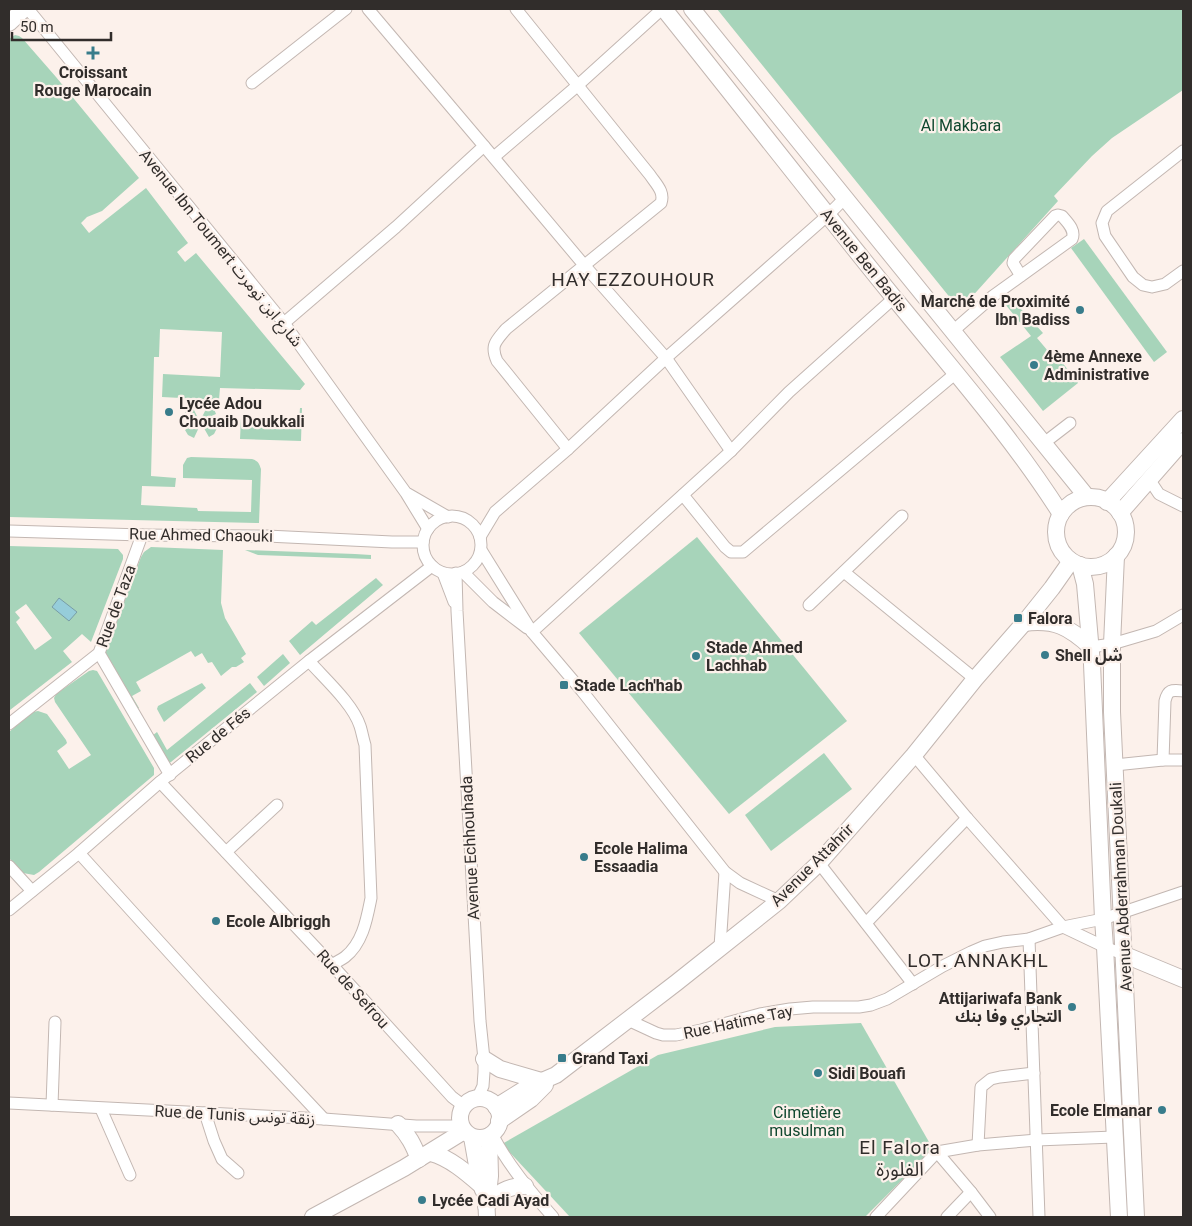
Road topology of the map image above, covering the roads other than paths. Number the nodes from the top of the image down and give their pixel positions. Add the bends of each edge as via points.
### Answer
1 (24, 9) edge
2 (28, 9) edge
3 (346, 9) edge
4 (369, 9) edge
5 (516, 9) edge
6 (663, 9) edge
7 (692, 9) edge
8 (9, 23) edge
9 (252, 84) dead end
10 (577, 86) junction
11 (484, 146) junction
12 (1183, 151) edge
13 (494, 157) junction
14 (845, 198) junction
15 (828, 215) junction
16 (584, 265) junction
17 (1183, 272) edge
18 (1021, 276) junction
19 (894, 298) junction
20 (284, 323) junction
21 (953, 331) junction
22 (666, 358) junction
23 (956, 373) junction
24 (1024, 419) junction
25 (1183, 419) edge
26 (1070, 423) dead end
27 (1004, 432) junction
28 (1183, 441) edge
29 (1044, 443) junction
30 (568, 449) junction
31 (731, 451) junction
32 (1149, 479) junction
33 (406, 493) junction
34 (683, 495) junction
35 (1087, 498) junction
36 (1107, 502) junction
37 (1183, 506) edge
38 (495, 512) junction
39 (1120, 513) junction
40 (1061, 514) junction
41 (902, 516) dead end
42 (448, 517) junction
43 (468, 521) junction
44 (428, 529) junction
45 (9, 531) edge
46 (142, 535) junction
47 (480, 537) junction
48 (392, 542) junction
49 (424, 542) junction
50 (481, 550) junction
51 (425, 555) junction
52 (1116, 556) junction
53 (1075, 563) junction
54 (432, 566) junction
55 (444, 572) junction
56 (844, 572) junction
57 (460, 573) junction
58 (809, 605) dead end
59 (457, 611) junction
60 (1183, 615) edge
61 (1024, 623) junction
62 (532, 632) junction
63 (1112, 644) junction
64 (1091, 647) junction
65 (99, 653) junction
66 (309, 662) junction
67 (975, 679) junction
68 (1183, 691) edge
69 (9, 724) edge
70 (914, 755) junction
71 (1163, 760) junction
72 (1183, 760) edge
73 (1115, 766) junction
74 (165, 778) junction
75 (277, 805) dead end
76 (967, 818) junction
77 (226, 852) junction
78 (79, 853) junction
79 (819, 863) junction
80 (9, 866) edge
81 (725, 872) junction
82 (32, 891) junction
83 (1182, 894) edge
84 (779, 901) junction
85 (9, 910) edge
86 (1122, 914) junction
87 (1103, 919) junction
88 (866, 924) junction
89 (1063, 927) junction
90 (1028, 939) junction
91 (720, 947) junction
92 (1105, 947) junction
93 (1125, 955) junction
94 (332, 965) junction
95 (1183, 979) edge
96 (912, 984) junction
97 (628, 1020) junction
98 (56, 1022) dead end
99 (484, 1058) junction
100 (1034, 1073) junction
101 (549, 1078) junction
102 (9, 1103) edge
103 (52, 1105) junction
104 (102, 1109) junction
105 (486, 1111) junction
106 (205, 1113) junction
107 (324, 1119) junction
108 (398, 1124) junction
109 (466, 1131) junction
110 (1114, 1138) junction
111 (1037, 1140) junction
112 (978, 1145) junction
113 (936, 1152) junction
114 (425, 1156) junction
115 (238, 1173) dead end
116 (130, 1175) dead end
117 (525, 1186) junction
118 (971, 1192) junction
119 (485, 1201) edge
120 (313, 1217) edge
121 (553, 1217) edge
122 (876, 1217) edge
123 (946, 1217) edge
124 (990, 1217) edge
125 (1039, 1217) edge
126 (1119, 1217) edge
127 (1136, 1217) edge

1 - 8 main road
2 - 20 street, Avenue Ibn Toumert شارع ابن تومرت
3 - 9 street
4 - 11 street
5 - 10 street
6 - 10 street
6 - 15 main road, Avenue Ben Badis
7 - 14 main road, Avenue Ben Badis
10 - 13 street
10 - 16 street via 650,175 660,189 662,199 653,210
11 - 13 street
11 - 20 street
12 - 17 street via 1108,211 1102,223 1105,236 1133,277 1143,285 1166,284
13 - 16 street
14 - 15 street
14 - 21 main road, Avenue Ben Badis
15 - 19 main road, Avenue Ben Badis
15 - 22 street
16 - 22 street
16 - 30 street via 506,329 494,347 497,361
18 - 18 street via 1072,239 1073,230 1062,216 1055,216 1014,259
18 - 21 street
19 - 23 main road, Avenue Ben Badis
19 - 31 street via 789,392
20 - 33 street, Avenue Ibn Toumert شارع ابن تومرت
21 - 24 main road, Avenue Ben Badis
22 - 30 street
22 - 31 street
23 - 27 main road, Avenue Ben Badis
23 - 34 street via 743,552 731,552 725,547
24 - 27 main road
24 - 29 main road, Avenue Ben Badis
25 - 36 main road
26 - 29 street
27 - 40 main road, Avenue Ben Badis
28 - 32 main road
29 - 35 main road, Avenue Ben Badis
30 - 38 street
31 - 34 street
32 - 37 street via 1159,494
32 - 39 main road
33 - 42 street, Avenue Ibn Toumert شارع ابن تومرت
33 - 44 street, Avenue Ibn Toumert شارع ابن تومرت
34 - 62 street
35 - 36 main road
35 - 40 main road via 1077,500
36 - 39 main road
38 - 43 street
38 - 47 street
39 - 52 main road via 1126,536
40 - 53 main road via 1056,528 1057,543 1065,556
41 - 56 street
42 - 43 street
42 - 44 street
43 - 47 street
44 - 49 street
45 - 46 street, Rue Ahmed Chaouki
46 - 48 street, Rue Ahmed Chaouki
46 - 65 street, Rue de Taza
47 - 50 street
48 - 49 street, Rue Ahmed Chaouki
48 - 51 street, Rue Ahmed Chaouki
49 - 51 street
50 - 57 street via 474,564
50 - 62 street
51 - 54 street
52 - 53 main road via 1095,567
52 - 63 main road, Avenue Abderrahman Doukali
53 - 61 main road, Avenue Attahrir
53 - 64 main road, Avenue Abderrahman Doukali via 1085,584
54 - 55 street
54 - 66 street, Rue de Fés
55 - 57 street
55 - 59 street, Avenue Echhouhada
56 - 58 street
56 - 67 street
57 - 59 street, Avenue Echhouhada
57 - 62 street
59 - 99 street, Avenue Echhouhada
60 - 63 street via 1156,631
61 - 64 main road via 1049,622 1064,627
61 - 67 main road, Avenue Attahrir
62 - 81 street
63 - 64 street
63 - 73 main road, Avenue Abderrahman Doukali
64 - 87 main road, Avenue Abderrahman Doukali
65 - 69 street, Rue de Taza
65 - 74 street, Rue de Sefrou
66 - 74 street, Rue de Fés
66 - 94 street via 353,712 365,746 370,898 366,922 357,943 347,956
67 - 70 main road, Avenue Attahrir
68 - 71 street via 1172,690 1167,694
70 - 76 street
70 - 79 main road, Avenue Attahrir
71 - 72 street
71 - 73 street
73 - 86 main road, Avenue Abderrahman Doukali
74 - 77 street, Rue de Sefrou
74 - 78 street, Rue de Fés
75 - 77 street
76 - 88 street
76 - 89 street
77 - 94 street, Rue de Sefrou
78 - 82 street, Rue de Fés
78 - 107 street
79 - 84 main road, Avenue Attahrir
79 - 88 street
80 - 82 street
81 - 84 street via 740,883
81 - 91 street
82 - 85 street, Rue de Fés
83 - 86 street, Rue Hatime Tay
84 - 91 main road, Avenue Attahrir
86 - 87 street, Rue Hatime Tay
86 - 93 main road, Avenue Abderrahman Doukali
87 - 89 street, Rue Hatime Tay
87 - 92 main road, Avenue Abderrahman Doukali
88 - 96 street
89 - 90 street, Rue Hatime Tay
89 - 92 street
90 - 96 street, Rue Hatime Tay via 985,946
90 - 100 street
91 - 97 main road, Avenue Attahrir
92 - 93 street
92 - 110 main road, Avenue Abderrahman Doukali
93 - 95 main road
93 - 127 main road, Avenue Abderrahman Doukali
94 - 105 street, Rue de Sefrou via 452,1097
96 - 97 street, Rue Hatime Tay via 871,1005 790,1009 669,1036 656,1034
97 - 101 main road, Avenue Attahrir
98 - 103 street
99 - 101 main road via 500,1069
99 - 105 street, Avenue Echhouhada
100 - 111 street
100 - 112 street via 991,1079 981,1087
101 - 105 main road, Avenue Attahrir via 531,1099
102 - 103 street, Rue de Tunis زنقة تونس
103 - 104 street, Rue de Tunis زنقة تونس
104 - 106 street, Rue de Tunis زنقة تونس
104 - 116 street
105 - 109 main road via 478,1138
105 - 109 main road via 460,1116
105 - 117 street via 498,1146
105 - 119 main road, Avenue Echhouhada via 490,1176
106 - 107 street, Rue de Tunis زنقة تونس
106 - 115 street via 222,1158
107 - 108 street, Rue de Tunis زنقة تونس
108 - 109 street, Rue de Tunis زنقة تونس
108 - 114 main road
109 - 114 main road
109 - 119 main road
110 - 111 street
110 - 126 main road, Avenue Abderrahman Doukali
111 - 112 street
111 - 125 street
112 - 113 street
113 - 118 street
113 - 122 street
114 - 119 main road via 440,1155 457,1166
114 - 120 main road
117 - 119 main road via 506,1189
117 - 121 street
118 - 123 street
118 - 124 street

